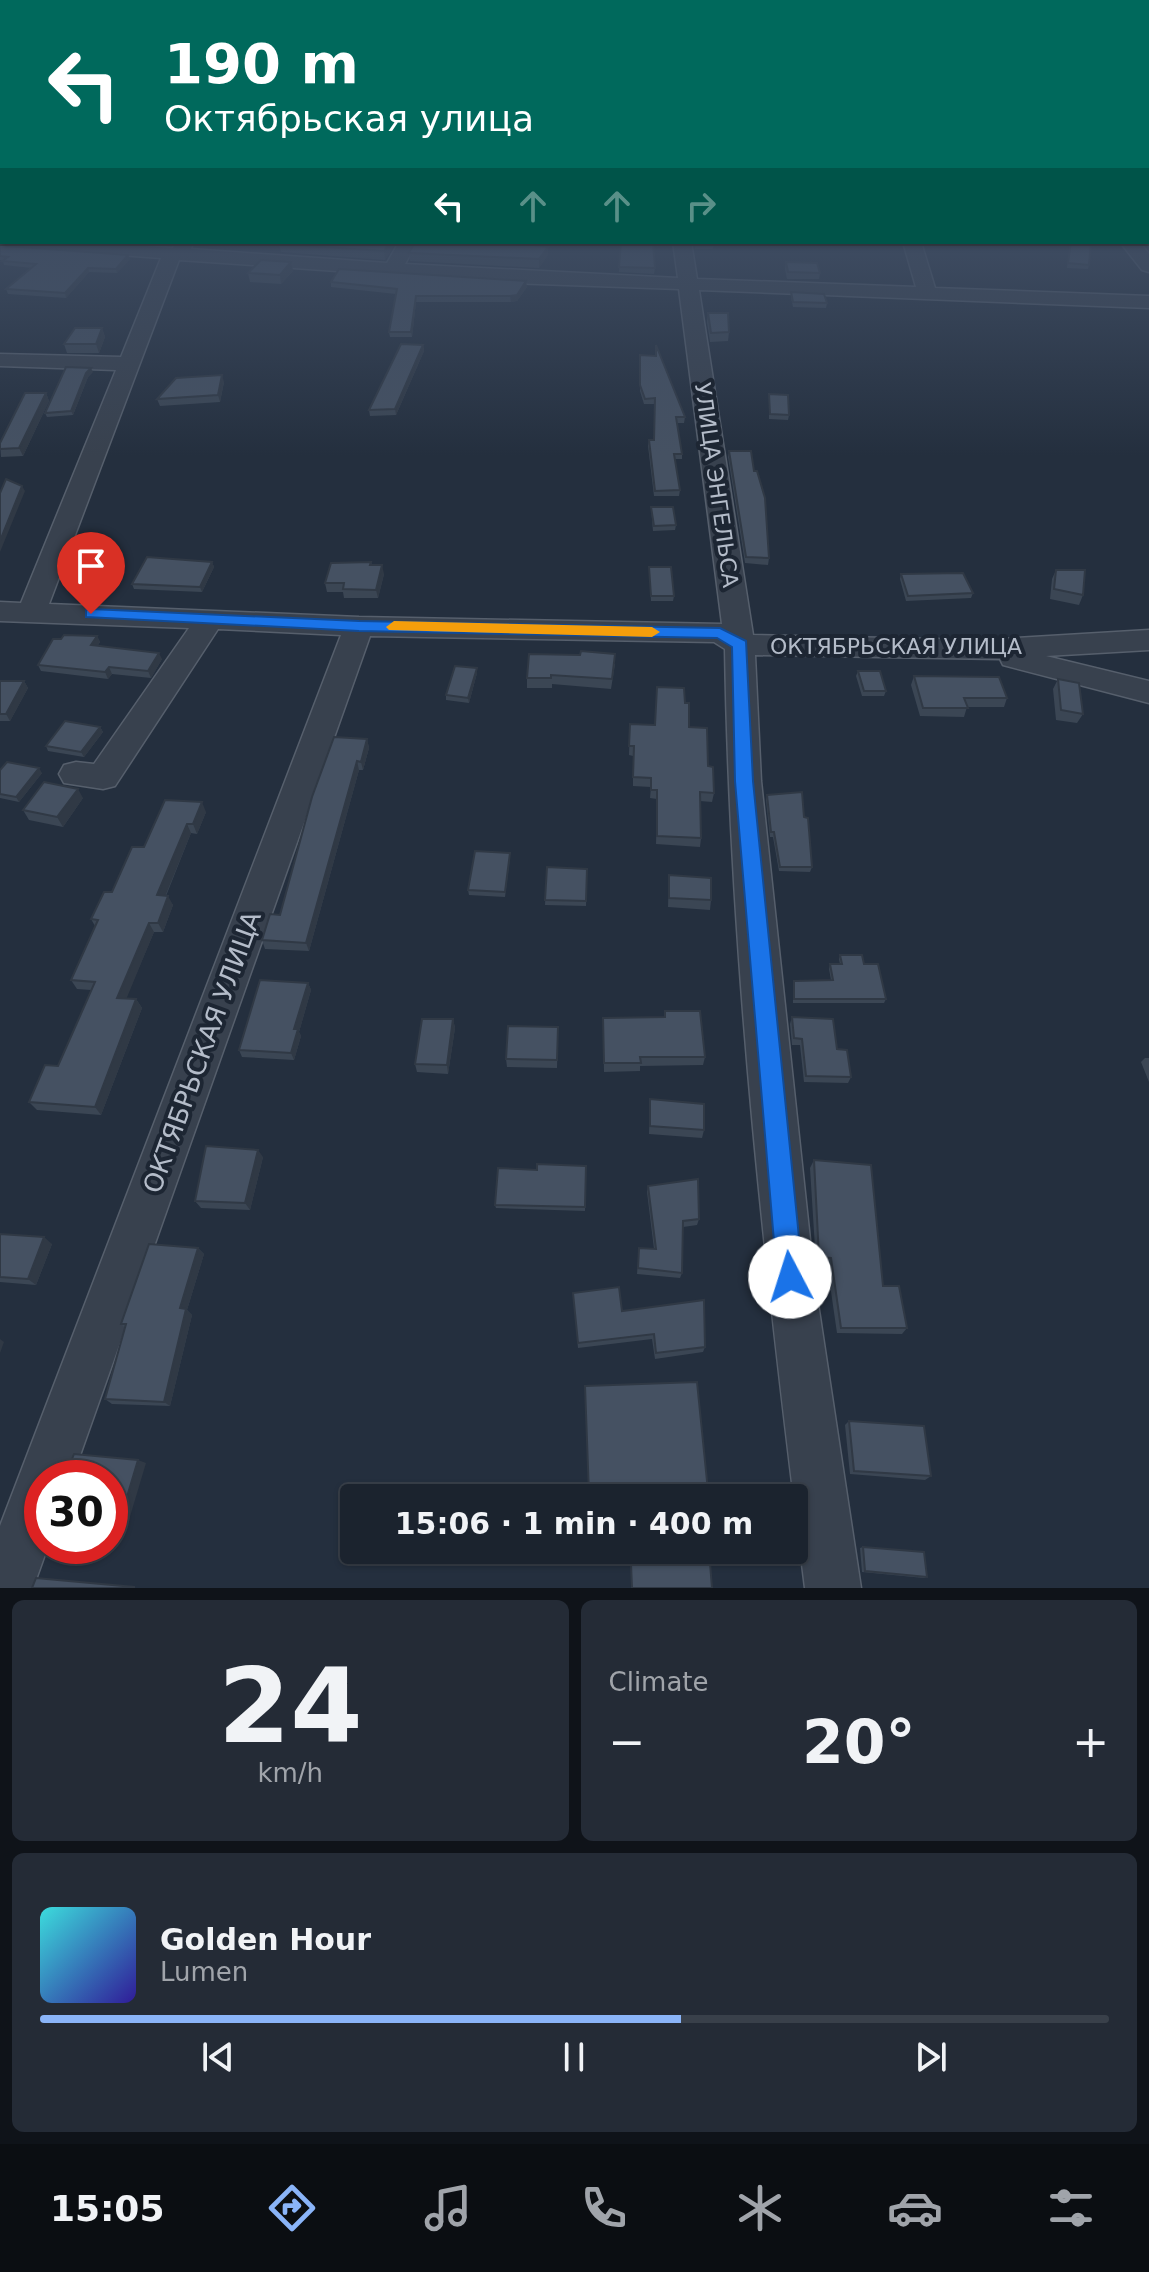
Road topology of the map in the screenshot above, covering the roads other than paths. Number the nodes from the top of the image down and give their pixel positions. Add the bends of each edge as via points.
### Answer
1 (152, 307) edge
2 (693, 307) edge
3 (0, 360) edge
4 (131, 364) junction
5 (32, 611) junction
6 (0, 613) edge
7 (210, 619) junction
8 (359, 626) junction
9 (1149, 640) edge
10 (740, 645) junction
11 (983, 650) junction
12 (1149, 692) edge
13 (76, 774) dead end
14 (52, 1460) edge
15 (24, 1536) edge
16 (5, 1588) edge
17 (833, 1588) edge

1 - 4 street
2 - 10 street, УЛИЦА ЭНГЕЛЬСА
3 - 4 street
4 - 5 street
5 - 6 street, ОКТЯБРЬСКАЯ УЛИЦА
5 - 7 street, ОКТЯБРЬСКАЯ УЛИЦА
7 - 8 street, ОКТЯБРЬСКАЯ УЛИЦА
7 - 13 street via 103,777
8 - 10 street, ОКТЯБРЬСКАЯ УЛИЦА via 720,633
8 - 14 street, ОКТЯБРЬСКАЯ УЛИЦА
9 - 11 street, ОКТЯБРЬСКАЯ УЛИЦА
10 - 11 street, ОКТЯБРЬСКАЯ УЛИЦА
10 - 17 street, УЛИЦА ЭНГЕЛЬСА via 744,781 790,1277
11 - 12 street
15 - 16 street

